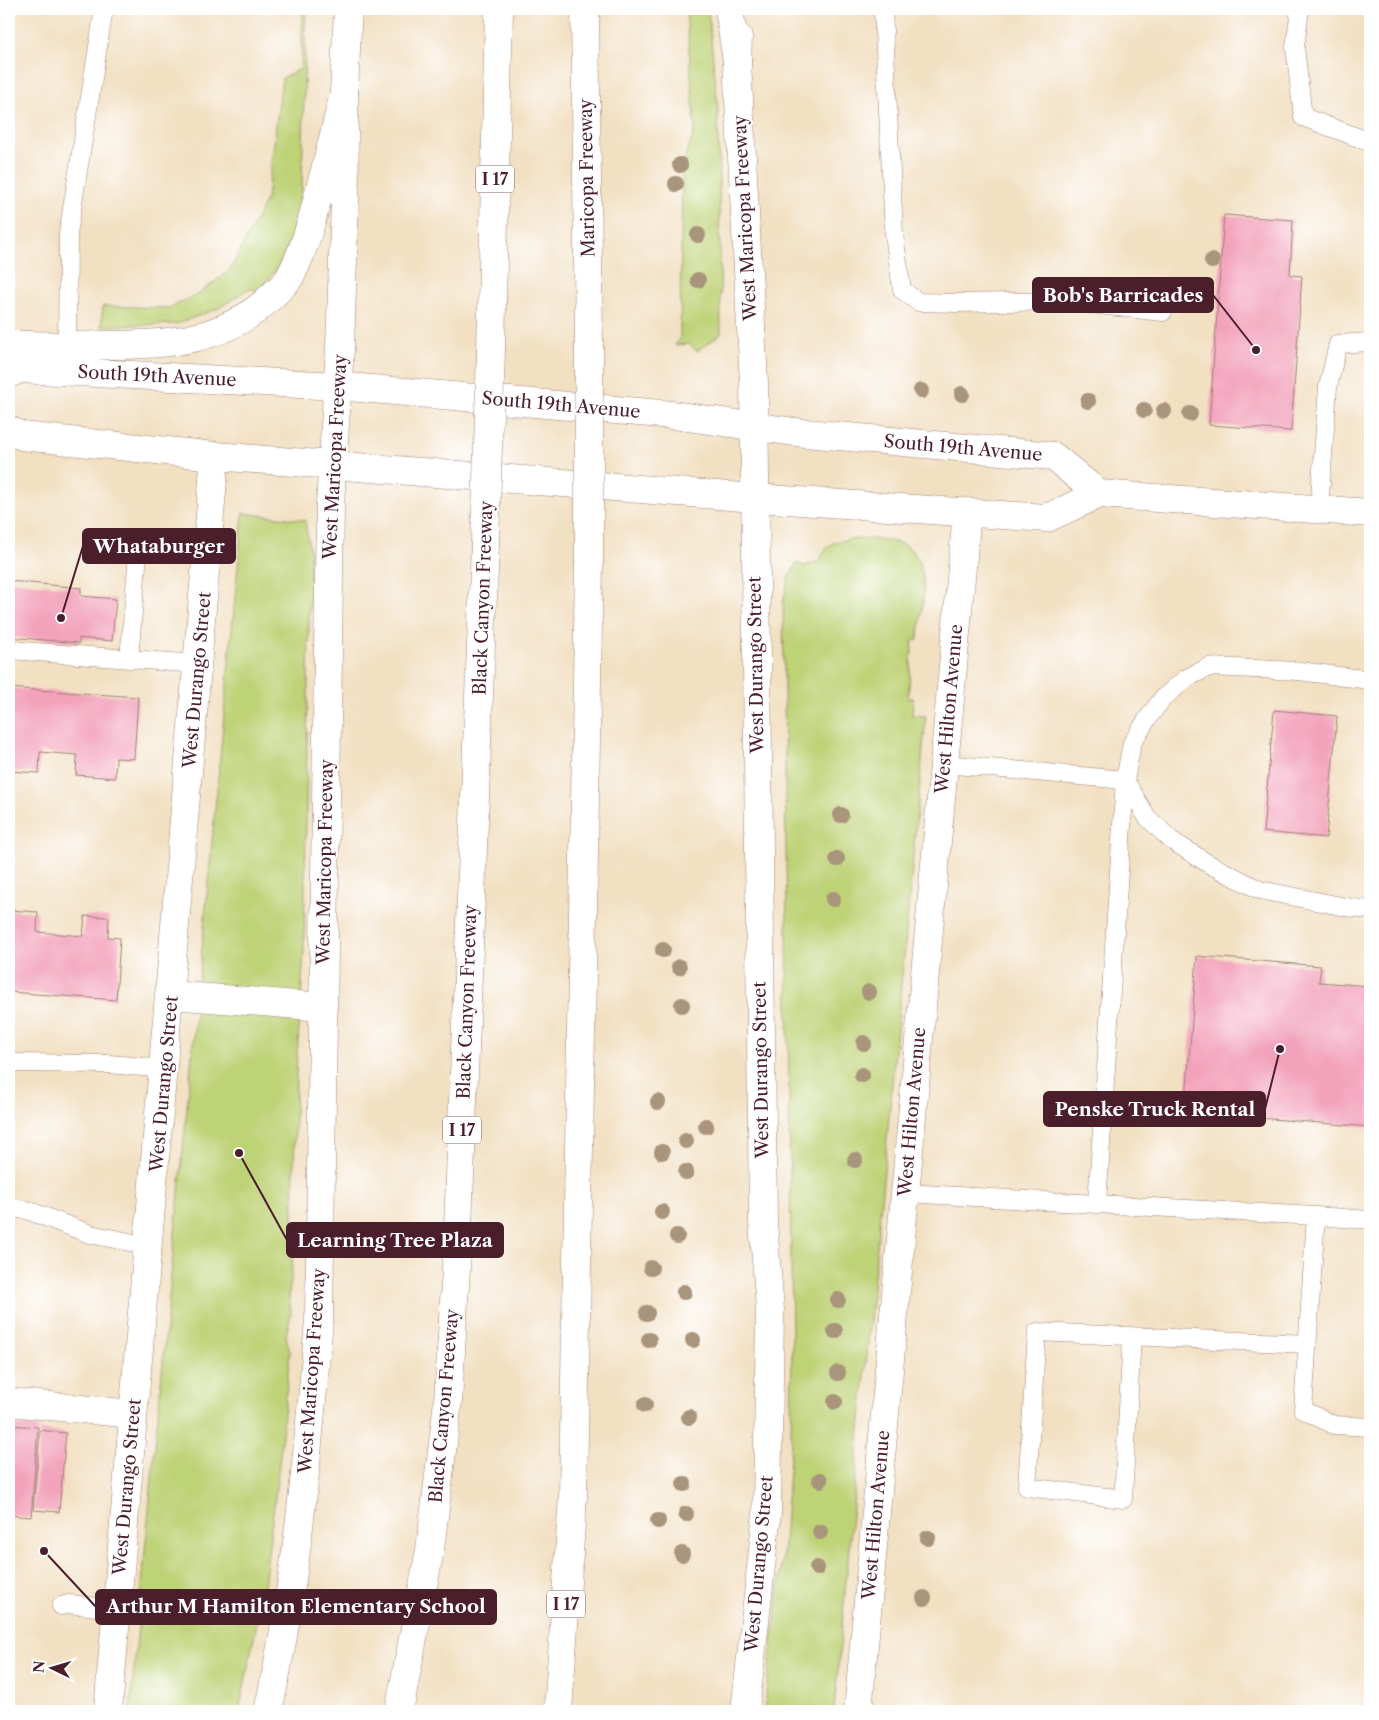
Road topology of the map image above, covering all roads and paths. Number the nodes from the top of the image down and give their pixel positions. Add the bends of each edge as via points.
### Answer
1 (104, 9) edge
2 (348, 9) edge
3 (499, 9) edge
4 (586, 9) edge
5 (729, 9) edge
6 (740, 9) edge
7 (882, 9) edge
8 (1300, 9) edge
9 (737, 62) junction
10 (344, 93) junction
11 (1370, 142) edge
12 (1163, 312) dead end
13 (1370, 342) edge
14 (9, 344) edge
15 (67, 346) junction
16 (9, 374) edge
17 (337, 386) junction
18 (754, 427) junction
19 (9, 430) edge
20 (215, 456) junction
21 (332, 464) junction
22 (1099, 494) junction
23 (755, 498) junction
24 (1319, 510) junction
25 (967, 512) junction
26 (1370, 513) edge
27 (139, 542) dead end
28 (9, 650) edge
29 (129, 659) junction
30 (198, 664) junction
31 (1370, 680) edge
32 (944, 764) junction
33 (1125, 780) junction
34 (1370, 910) edge
35 (172, 996) junction
36 (323, 1007) junction
37 (9, 1063) edge
38 (165, 1069) junction
39 (905, 1193) junction
40 (1097, 1204) junction
41 (9, 1208) edge
42 (1316, 1216) junction
43 (1370, 1220) edge
44 (149, 1246) junction
45 (1132, 1336) junction
46 (1307, 1344) junction
47 (9, 1402) edge
48 (133, 1414) junction
49 (1370, 1427) edge
50 (61, 1606) dead end
51 (117, 1608) junction
52 (108, 1711) edge
53 (268, 1711) edge
54 (399, 1711) edge
55 (558, 1711) edge
56 (745, 1711) edge
57 (858, 1711) edge

1 - 15 lane via 68,234
2 - 10 main road, West Maricopa Freeway
3 - 54 main road, Black Canyon Freeway / I 17, bridge via 492,349 457,1252 448,1402 430,1550
4 - 55 main road, Maricopa Freeway / I 17, bridge via 589,564 572,1496
5 - 9 main road
6 - 9 main road, West Maricopa Freeway
7 - 12 lane via 894,234 902,290 918,302 1063,301
8 - 11 lane via 1295,47 1303,116
9 - 18 main road, West Maricopa Freeway
10 - 15 main road via 305,244 290,277 259,309 215,332 190,340 146,345
10 - 17 main road, West Maricopa Freeway via 345,200
13 - 24 lane via 1338,344 1328,388
14 - 15 main road
16 - 17 main road, South 19th Avenue via 20,369
17 - 18 main road, South 19th Avenue via 672,415
17 - 21 main road, West Maricopa Freeway
18 - 22 main road, South 19th Avenue via 1053,456
18 - 23 main road, West Durango Street
19 - 20 main road via 22,436
20 - 21 main road
20 - 30 main road, West Durango Street
21 - 23 main road
21 - 36 main road, West Maricopa Freeway
22 - 24 main road
22 - 25 main road via 1047,518
23 - 25 main road
23 - 56 main road, West Durango Street via 763,1222 770,1310 767,1513
24 - 26 main road
25 - 32 main road, West Hilton Avenue
27 - 29 lane
28 - 29 lane
29 - 30 lane
30 - 35 main road, West Durango Street
31 - 33 lane via 1299,671 1209,667 1187,678 1163,698 1148,718 1132,743
32 - 33 lane
32 - 39 main road, West Hilton Avenue
33 - 34 lane via 1147,818 1171,840 1207,863 1260,890
33 - 40 lane
35 - 36 main road
35 - 38 main road, West Durango Street
36 - 53 main road, West Maricopa Freeway via 319,1320 295,1562
37 - 38 lane via 109,1064
38 - 44 main road, West Durango Street
39 - 40 lane
39 - 57 main road, West Hilton Avenue
40 - 42 lane
41 - 44 lane via 27,1210 90,1234
42 - 43 lane
42 - 46 lane
44 - 48 main road, West Durango Street
45 - 45 lane via 1037,1332 1027,1487 1124,1499
45 - 46 lane
46 - 49 lane via 1303,1410 1334,1425
47 - 48 main road
48 - 51 main road, West Durango Street
50 - 51 lane
51 - 52 main road, West Durango Street

